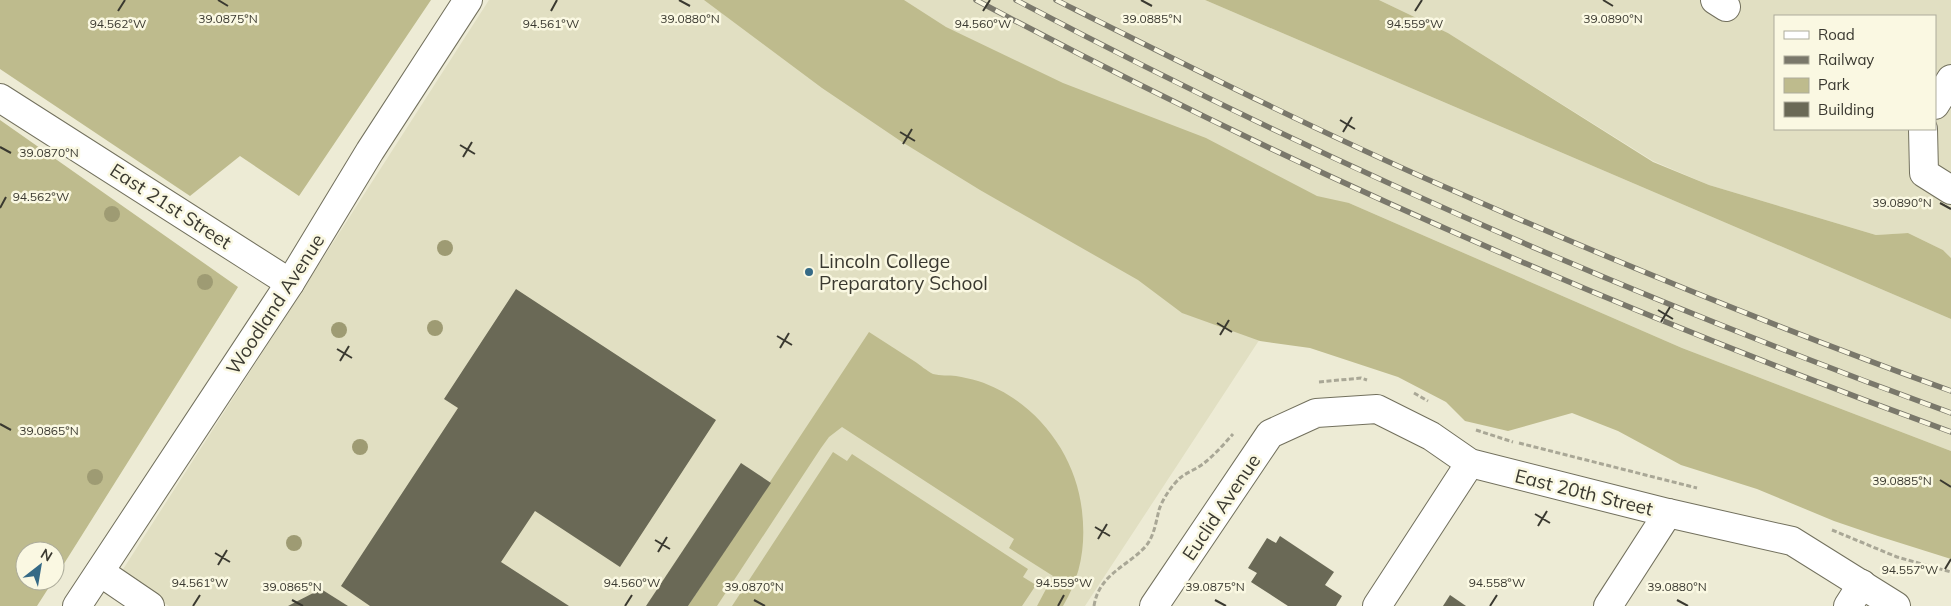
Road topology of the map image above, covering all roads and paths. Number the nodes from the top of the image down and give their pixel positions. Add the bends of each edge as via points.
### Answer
1 (468, 0) edge
2 (1951, 80) edge
3 (0, 98) edge
4 (1936, 103) edge
5 (1923, 130) edge
6 (1951, 190) edge
7 (290, 283) junction
8 (1270, 434) joint
9 (1470, 463) junction
10 (1668, 513) junction
11 (100, 572) junction
12 (1855, 595) edge
13 (77, 606) edge
14 (150, 606) edge
15 (1154, 606) edge
16 (1378, 606) edge
17 (1608, 606) edge
18 (1896, 606) edge

1 - 7 street, Woodland Avenue via 370,151
2 - 4 street
3 - 7 street, East 21st Street
5 - 6 street via 1924,173
7 - 11 street, Woodland Avenue
8 - 9 street, East 20th Street via 1316,414 1377,409 1431,436
8 - 15 street, Euclid Avenue
9 - 10 street, East 20th Street
9 - 16 street
10 - 12 street, East 20th Street via 1792,541
10 - 17 street
11 - 13 street, Woodland Avenue
11 - 14 street
12 - 18 street, East 20th Street

